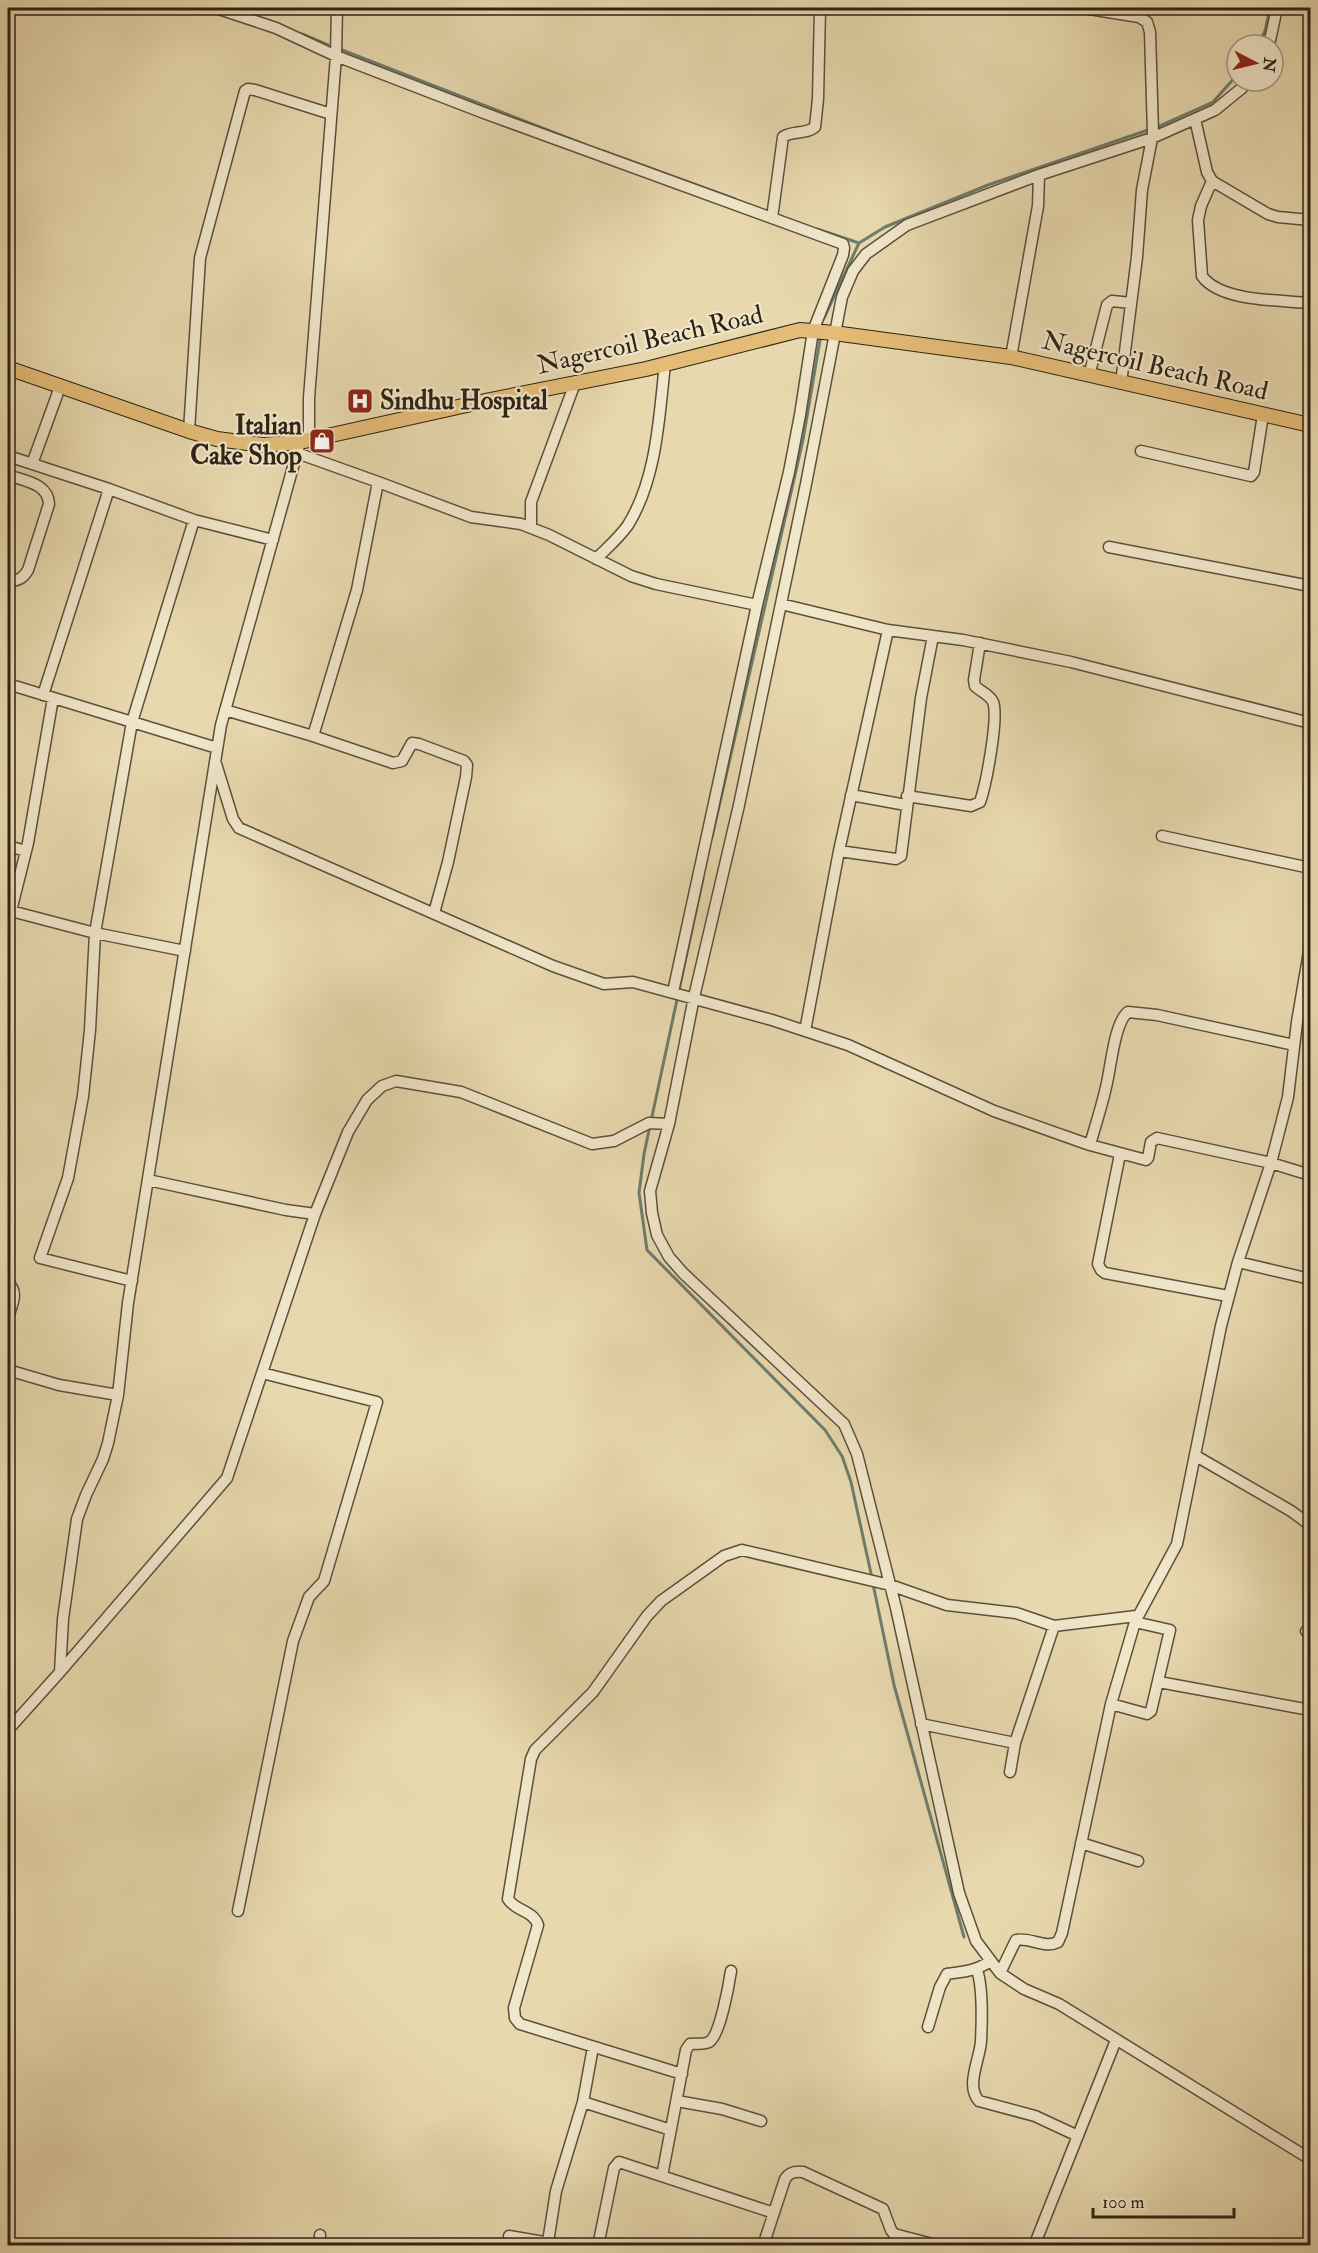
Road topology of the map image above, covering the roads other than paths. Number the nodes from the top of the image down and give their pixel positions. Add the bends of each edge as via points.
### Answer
1 (216, 8) edge
2 (338, 8) edge
3 (820, 8) edge
4 (1083, 8) edge
5 (1277, 8) edge
6 (1272, 33) edge
7 (336, 40) junction
8 (324, 49) junction
9 (336, 56) junction
10 (1236, 93) edge
11 (331, 114) junction
12 (1195, 119) junction
13 (1152, 132) junction
14 (1039, 175) junction
15 (1212, 181) junction
16 (772, 214) junction
17 (1311, 220) edge
18 (1131, 303) junction
19 (1311, 303) edge
20 (813, 331) junction
21 (834, 333) junction
22 (1011, 357) junction
23 (665, 364) junction
24 (8, 368) edge
25 (1089, 376) junction
26 (575, 383) junction
27 (1121, 383) junction
28 (60, 387) junction
29 (1263, 415) junction
30 (1311, 425) edge
31 (189, 431) junction
32 (302, 445) junction
33 (1141, 451) dead end
34 (8, 456) edge
35 (38, 465) junction
36 (8, 475) edge
37 (378, 482) junction
38 (37, 485) junction
39 (109, 489) junction
40 (194, 520) junction
41 (531, 528) junction
42 (273, 540) junction
43 (1109, 547) dead end
44 (596, 559) junction
45 (8, 580) edge
46 (1311, 586) edge
47 (781, 604) junction
48 (757, 605) junction
49 (888, 630) junction
50 (933, 636) junction
51 (980, 643) junction
52 (8, 684) edge
53 (48, 696) junction
54 (225, 710) junction
55 (132, 722) junction
56 (1311, 723) edge
57 (313, 736) junction
58 (217, 748) junction
59 (215, 761) junction
60 (851, 795) junction
61 (907, 800) junction
62 (1162, 836) dead end
63 (8, 846) edge
64 (26, 851) junction
65 (839, 851) junction
66 (1311, 868) edge
67 (434, 912) junction
68 (9, 913) edge
69 (95, 933) junction
70 (1311, 946) edge
71 (185, 951) junction
72 (674, 992) junction
73 (692, 997) junction
74 (805, 1031) junction
75 (1294, 1045) junction
76 (669, 1124) junction
77 (1090, 1145) junction
78 (1120, 1154) junction
79 (1271, 1163) junction
80 (1311, 1175) edge
81 (148, 1180) junction
82 (315, 1214) junction
83 (1238, 1262) junction
84 (1311, 1279) edge
85 (132, 1281) junction
86 (8, 1283) edge
87 (1228, 1296) junction
88 (8, 1317) edge
89 (8, 1370) edge
90 (262, 1372) junction
91 (118, 1395) junction
92 (1196, 1456) junction
93 (1311, 1525) edge
94 (890, 1585) junction
95 (1136, 1619) junction
96 (1054, 1626) junction
97 (60, 1672) junction
98 (1159, 1682) junction
99 (1111, 1704) junction
100 (1311, 1710) edge
101 (8, 1711) edge
102 (22, 1714) junction
103 (921, 1724) junction
104 (8, 1730) edge
105 (1015, 1743) junction
106 (1010, 1772) dead end
107 (1081, 1843) junction
108 (1138, 1861) dead end
109 (238, 1911) dead end
110 (991, 1961) junction
111 (976, 1970) junction
112 (731, 1971) dead end
113 (1000, 1973) junction
114 (928, 2027) dead end
115 (1116, 2040) junction
116 (592, 2047) junction
117 (682, 2074) junction
118 (676, 2101) junction
119 (583, 2102) junction
120 (761, 2121) dead end
121 (671, 2130) junction
122 (1078, 2136) junction
123 (1311, 2159) edge
124 (662, 2176) junction
125 (774, 2213) junction
126 (509, 2236) dead end
127 (548, 2242) junction
128 (567, 2246) edge
129 (598, 2246) edge
130 (763, 2246) edge
131 (940, 2246) edge
132 (1034, 2246) edge

1 - 8 street
2 - 7 street
3 - 16 street via 815,127 783,137
4 - 13 street via 1139,17 1147,22
5 - 6 street
7 - 8 street
7 - 9 street
8 - 9 street
9 - 11 street
9 - 16 street via 561,142
10 - 12 street
11 - 31 street via 255,90 244,92 200,258
11 - 32 street
12 - 13 street
12 - 15 street
13 - 14 street
13 - 18 street
14 - 21 street via 915,220 872,248 853,271
14 - 22 street via 1038,206
15 - 17 street via 1268,214
15 - 19 street via 1198,220 1202,276 1206,283 1222,292
16 - 20 street via 843,243 843,255
18 - 25 street via 1112,301 1107,305
18 - 27 street
20 - 21 main road, Nagercoil Beach Road
20 - 23 main road, Nagercoil Beach Road via 800,330
20 - 48 street via 798,426
21 - 22 main road, Nagercoil Beach Road
21 - 47 street
22 - 25 main road, Nagercoil Beach Road
23 - 26 main road, Nagercoil Beach Road
23 - 44 street via 657,436 644,487 620,536
24 - 28 main road, Nagercoil Beach Road
25 - 27 main road, Nagercoil Beach Road
26 - 32 main road, Nagercoil Beach Road
26 - 41 street via 531,502
27 - 29 main road, Nagercoil Beach Road
28 - 31 main road, Nagercoil Beach Road
28 - 35 street
29 - 30 main road, Nagercoil Beach Road
29 - 33 street via 1251,476
31 - 32 main road, Nagercoil Beach Road via 263,445
32 - 37 street
32 - 42 street
34 - 35 street
35 - 38 street
35 - 39 street
36 - 38 street
37 - 41 street via 471,517
37 - 57 street via 357,590
38 - 45 street via 48,496 46,516 28,570 19,580
39 - 40 street
39 - 53 street
40 - 42 street
40 - 55 street
41 - 44 street
42 - 54 street
43 - 46 street
44 - 48 street via 656,584
47 - 49 street
47 - 73 street via 739,805
48 - 72 street
49 - 50 street
49 - 60 street
50 - 51 street
50 - 61 street
51 - 56 street
51 - 61 street via 975,686 989,696 995,711 980,802 971,806
52 - 53 street
53 - 55 street
53 - 64 street
54 - 57 street
54 - 58 street
55 - 58 street
55 - 69 street
57 - 67 street via 393,763 402,761 412,743 419,744 459,758 467,765
58 - 59 street
59 - 67 street via 239,828
59 - 71 street
60 - 61 street
60 - 65 street
61 - 65 street via 899,858
62 - 66 street
63 - 64 street
64 - 68 street
65 - 74 street
67 - 72 street via 553,966 604,984 633,982
68 - 69 street
69 - 71 street
69 - 85 street via 83,1096 68,1178 40,1258
70 - 75 street
71 - 81 street
72 - 73 street
73 - 74 street
73 - 76 street
74 - 77 street via 994,1111
75 - 77 street via 1128,1012 1118,1031
75 - 79 street via 1287,1097
76 - 82 street via 653,1123 614,1141 592,1144 461,1092 396,1081 382,1086 367,1100 348,1132
76 - 94 street via 650,1191 657,1235 683,1273 844,1424 857,1454
77 - 78 street
78 - 79 street via 1146,1160 1151,1142 1157,1138
78 - 87 street via 1099,1268 1105,1273
79 - 80 street
79 - 83 street
81 - 82 street
81 - 85 street
82 - 90 street
83 - 84 street
83 - 87 street
85 - 91 street
86 - 88 street via 14,1292
87 - 92 street
89 - 91 street via 59,1385
90 - 97 street via 226,1478
90 - 109 street via 377,1402 324,1581 309,1597 293,1641
91 - 97 street via 103,1459 77,1520
92 - 93 street
92 - 95 street via 1177,1544
94 - 96 street via 947,1605 1016,1613
94 - 103 street
94 - 116 street via 769,1555 742,1550 729,1553 661,1601 593,1692 532,1754 508,1896 510,1904 535,1918 538,1927 514,2014 520,2024
95 - 96 street
95 - 98 street via 1170,1630
95 - 99 street
96 - 105 street
97 - 102 street
98 - 99 street via 1148,1714
98 - 100 street
99 - 107 street
101 - 102 street
102 - 104 street
103 - 105 street
103 - 110 street via 959,1893 976,1941
105 - 106 street
107 - 108 street
107 - 113 street via 1058,1942 1016,1940
110 - 111 street
110 - 113 street
111 - 114 street via 947,1974
111 - 122 street via 981,1994 981,2041 973,2085 976,2098 1035,2116
112 - 117 street via 714,2036 705,2043 688,2046
113 - 115 street
115 - 122 street
115 - 123 street
116 - 117 street
116 - 119 street
117 - 118 street
118 - 120 street
118 - 121 street
119 - 121 street
119 - 127 street via 556,2191
121 - 124 street
122 - 132 street
124 - 125 street
124 - 129 street via 617,2163
125 - 130 street
125 - 131 street via 788,2175 803,2172 883,2210 894,2234
126 - 127 street
127 - 128 street

